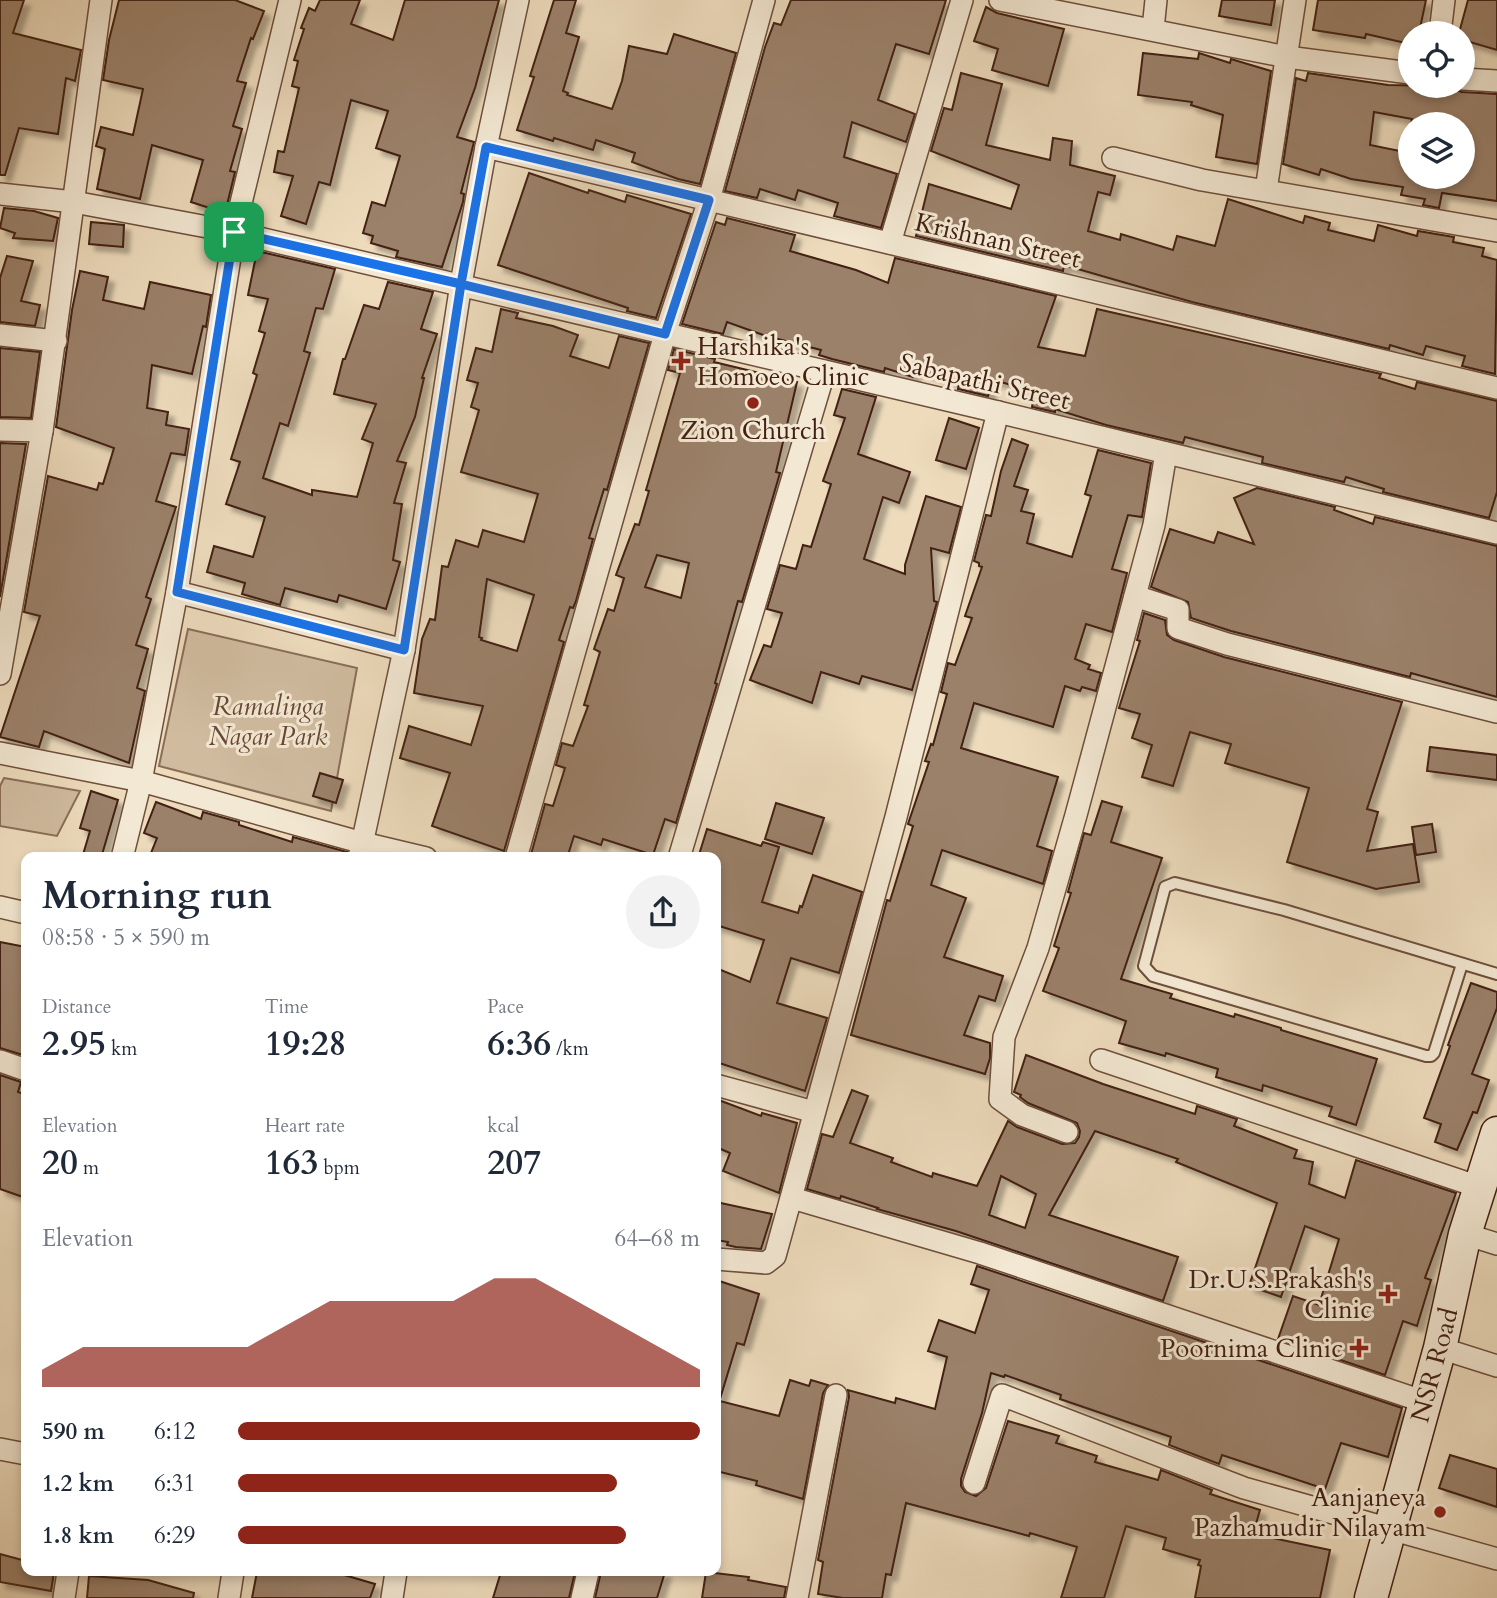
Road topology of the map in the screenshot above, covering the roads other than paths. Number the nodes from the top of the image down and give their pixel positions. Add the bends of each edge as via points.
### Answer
1 (101, 0) edge
2 (290, 0) edge
3 (518, 0) edge
4 (764, 0) edge
5 (962, 0) edge
6 (1000, 0) edge
7 (1156, 0) edge
8 (1295, 0) edge
9 (1444, 0) edge
10 (1441, 21) edge
11 (1153, 29) junction
12 (1287, 57) junction
13 (1398, 72) edge
14 (1475, 80) edge
15 (1497, 81) edge
16 (486, 147) junction
17 (1113, 158) dead end
18 (1266, 190) junction
19 (0, 194) edge
20 (709, 200) junction
21 (74, 202) junction
22 (1497, 231) edge
23 (234, 232) junction
24 (890, 243) junction
25 (461, 284) junction
26 (665, 334) junction
27 (0, 335) edge
28 (55, 341) junction
29 (824, 373) junction
30 (1497, 388) edge
31 (998, 412) junction
32 (0, 430) edge
33 (42, 431) junction
34 (1166, 453) junction
35 (1497, 533) edge
36 (177, 592) junction
37 (1135, 596) junction
38 (404, 650) junction
39 (0, 674) edge
40 (1497, 712) edge
41 (0, 753) edge
42 (141, 781) junction
43 (361, 850) edge
44 (123, 852) edge
45 (518, 852) edge
46 (682, 852) edge
47 (0, 907) edge
48 (21, 912) edge
49 (1462, 964) junction
50 (1497, 974) edge
51 (1101, 1060) dead end
52 (0, 1061) edge
53 (21, 1068) edge
54 (721, 1086) edge
55 (814, 1112) junction
56 (1067, 1132) dead end
57 (1497, 1133) edge
58 (1479, 1187) junction
59 (792, 1198) junction
60 (1465, 1234) junction
61 (1497, 1244) edge
62 (721, 1259) edge
63 (1440, 1348) junction
64 (1497, 1366) edge
65 (836, 1395) dead end
66 (1425, 1402) junction
67 (0, 1449) edge
68 (21, 1453) edge
69 (974, 1483) dead end
70 (1389, 1530) junction
71 (1497, 1559) edge
72 (67, 1576) edge
73 (232, 1576) edge
74 (395, 1576) edge
75 (587, 1576) edge
76 (64, 1598) edge
77 (229, 1598) edge
78 (392, 1598) edge
79 (582, 1598) edge
80 (797, 1598) edge
81 (1371, 1598) edge

1 - 21 street
2 - 23 street
3 - 16 street
4 - 20 street
5 - 24 street
6 - 11 street
7 - 11 street
8 - 12 street
9 - 10 street
11 - 12 street
12 - 13 street
12 - 18 street
14 - 15 street
16 - 20 street, Krishnan Street
16 - 25 street
17 - 18 street
18 - 22 street
19 - 21 street, Sabapathi Street
20 - 24 street, Krishnan Street
20 - 26 street
21 - 23 street, Sabapathi Street
21 - 28 street
23 - 25 street, Sabapathi Street
23 - 36 street
24 - 30 street, Krishnan Street
25 - 26 street, Sabapathi Street
25 - 38 street
26 - 29 street, Sabapathi Street
26 - 45 street
27 - 28 street
28 - 33 street
29 - 31 street, Sabapathi Street
29 - 46 street
31 - 34 street, Sabapathi Street
31 - 55 street via 897,817
32 - 33 street
33 - 39 street
34 - 35 street, Sabapathi Street
34 - 37 street via 1154,525
36 - 38 street
36 - 42 street
37 - 40 street via 1178,610 1178,628 1227,644
37 - 56 street via 1038,948 1004,1037 1000,1099 1022,1115
38 - 43 street
41 - 42 street
42 - 43 street
42 - 44 street
47 - 48 street
49 - 49 lane via 1175,883 1166,887 1144,966 1153,976 1431,1056
49 - 50 lane
51 - 58 street
52 - 53 street
54 - 55 street
55 - 59 street
57 - 58 main road, NSR Road
58 - 60 main road, NSR Road
59 - 62 street via 775,1256 766,1263
59 - 66 street via 980,1253
60 - 61 street
60 - 63 main road, NSR Road
63 - 64 street
63 - 66 main road, NSR Road
65 - 80 street
66 - 70 main road, NSR Road
67 - 68 street
69 - 70 street via 1002,1395 1244,1488
70 - 71 street
70 - 81 main road, NSR Road
72 - 76 street
73 - 77 street
74 - 78 street
75 - 79 street

